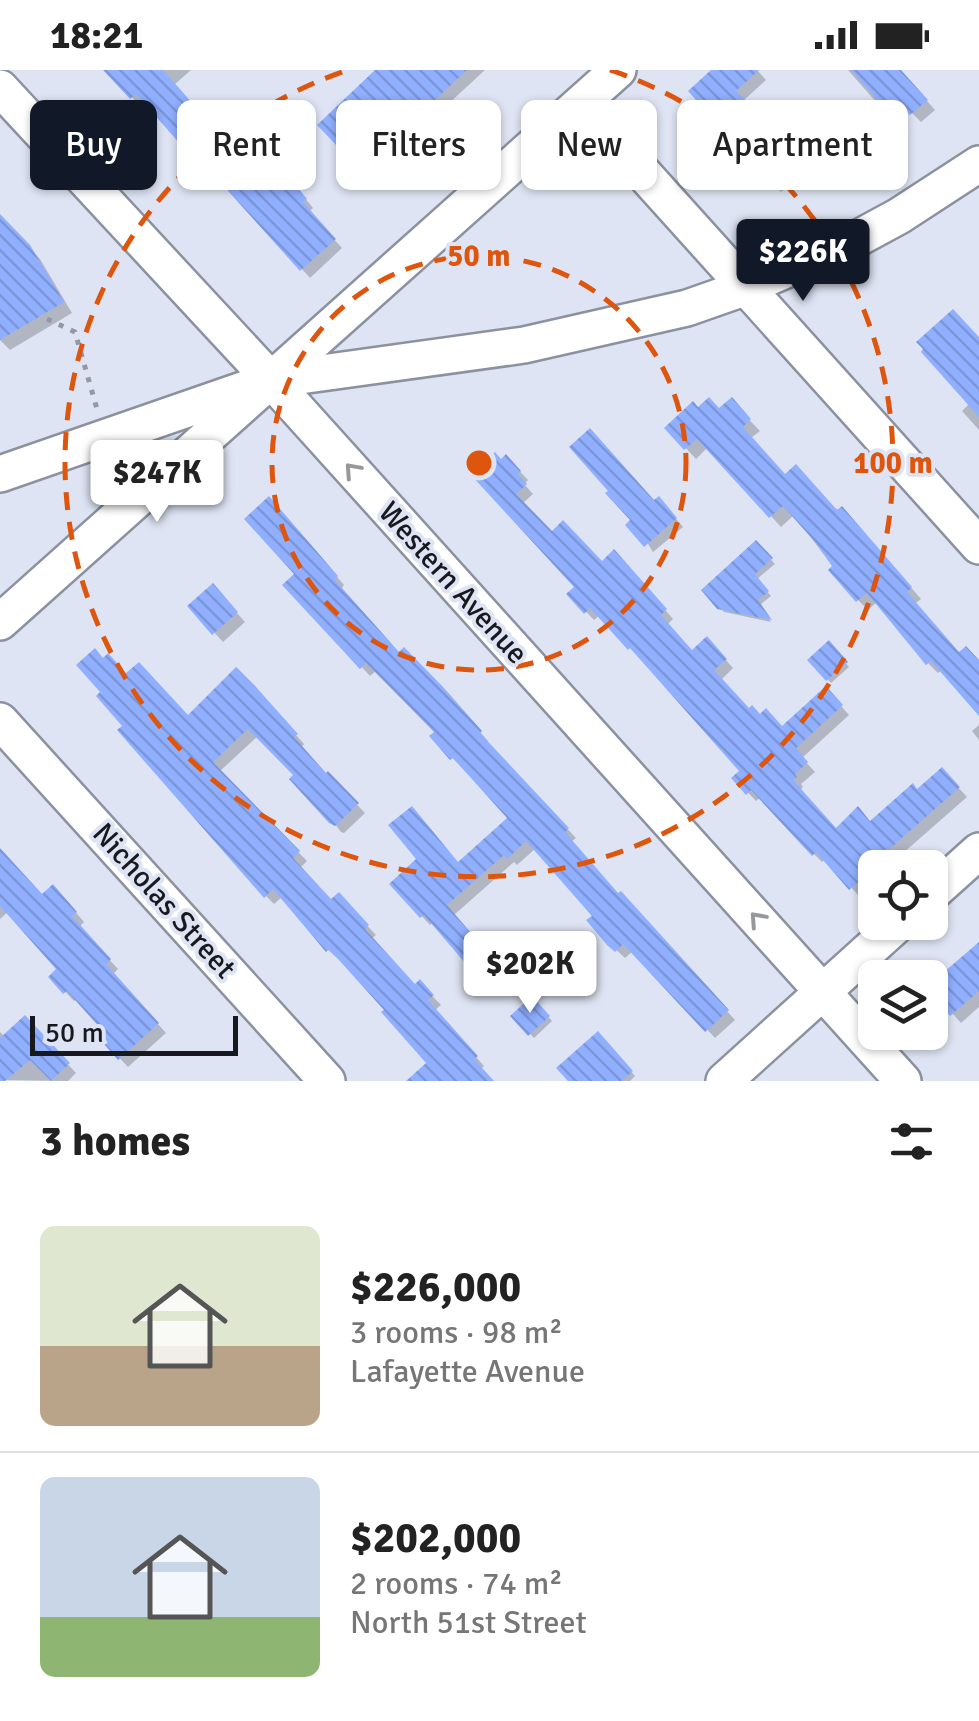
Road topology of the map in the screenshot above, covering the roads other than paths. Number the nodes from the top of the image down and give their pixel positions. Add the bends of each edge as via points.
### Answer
1 (618, 70) edge
2 (0, 88) edge
3 (584, 100) edge
4 (521, 157) edge
5 (979, 164) edge
6 (657, 190) edge
7 (744, 288) junction
8 (271, 380) junction
9 (0, 474) edge
10 (979, 546) edge
11 (0, 622) edge
12 (0, 721) edge
13 (979, 852) edge
14 (948, 880) edge
15 (880, 940) edge
16 (822, 992) junction
17 (327, 1081) edge
18 (724, 1081) edge
19 (902, 1081) edge

1 - 3 street
2 - 8 street, Western Avenue
4 - 8 street
5 - 7 street via 851,242
6 - 7 street
7 - 8 street via 597,331
7 - 10 street
8 - 9 street
8 - 11 street
16 -> 8 street, Western Avenue
12 - 17 street, Nicholas Street
13 - 14 street
15 - 16 street
16 - 18 street
16 - 19 street, Western Avenue

